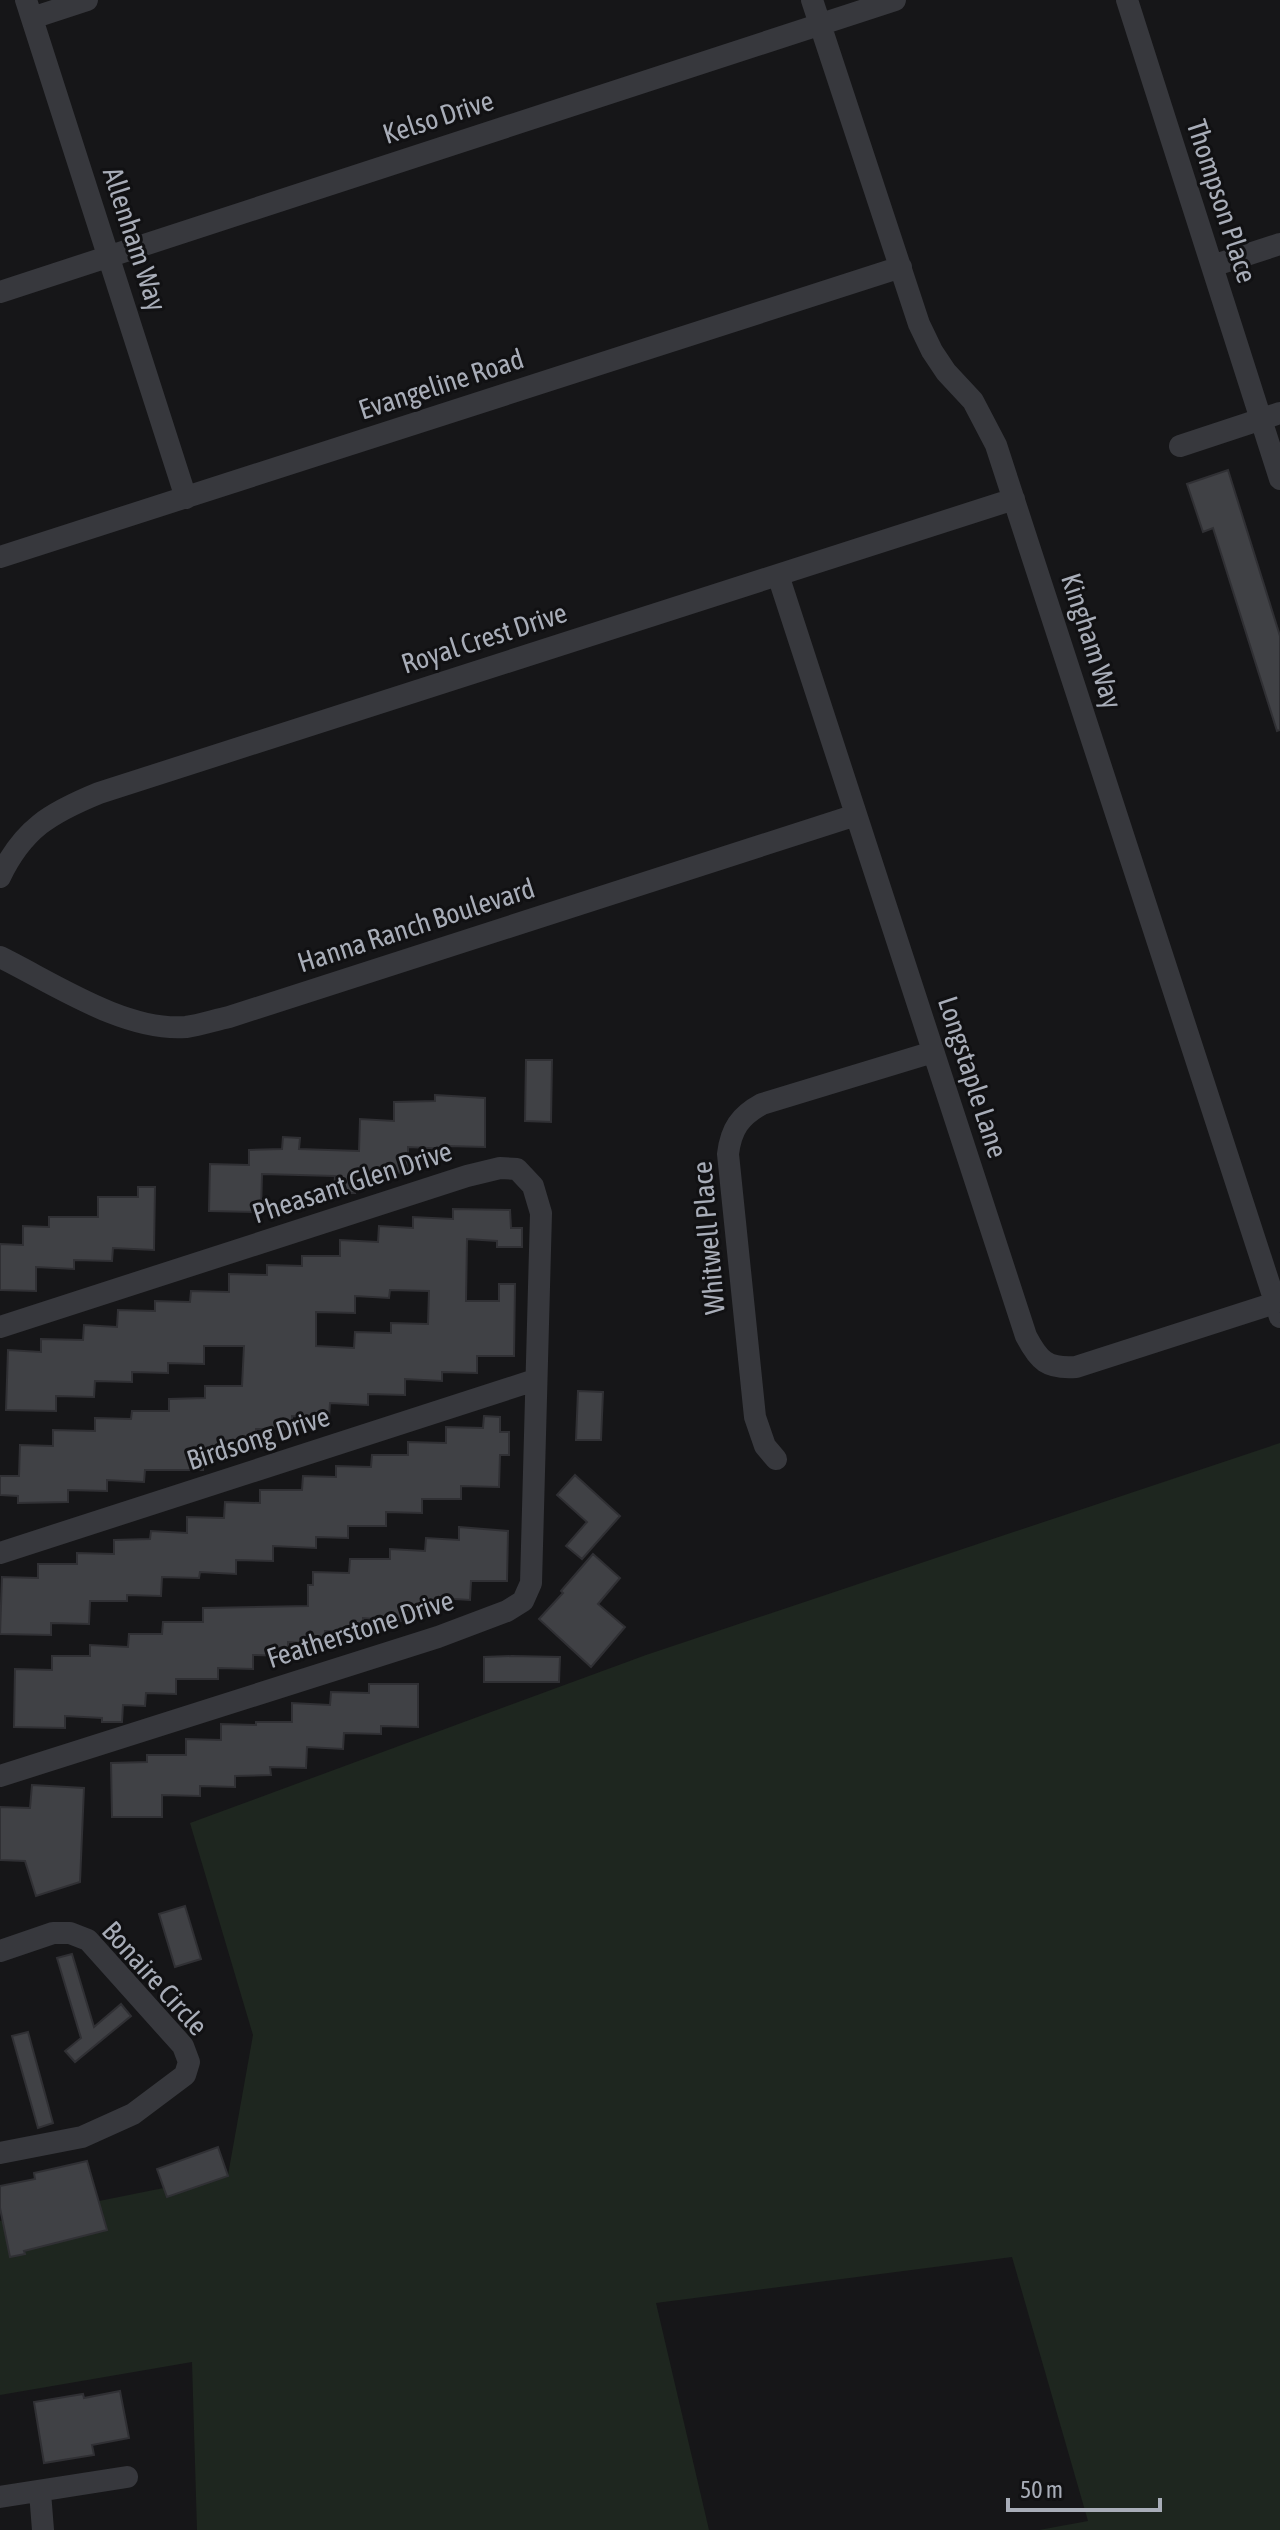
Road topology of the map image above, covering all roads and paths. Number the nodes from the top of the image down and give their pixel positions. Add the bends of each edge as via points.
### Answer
1 (87, 0) edge
2 (812, 0) edge
3 (895, 0) edge
4 (1127, 0) edge
5 (29, 9) edge
6 (820, 24) junction
7 (1280, 244) edge
8 (110, 256) junction
9 (1212, 266) junction
10 (901, 267) junction
11 (0, 292) edge
12 (1270, 416) edge
13 (1180, 446) dead end
14 (1280, 479) edge
15 (186, 498) junction
16 (1014, 499) junction
17 (0, 557) edge
18 (778, 575) junction
19 (856, 815) junction
20 (0, 877) edge
21 (0, 957) edge
22 (933, 1052) junction
23 (1278, 1310) edge
24 (0, 1327) edge
25 (535, 1380) junction
26 (776, 1459) dead end
27 (0, 1553) edge
28 (0, 1776) edge
29 (0, 1951) edge
30 (0, 2153) edge
31 (127, 2477) dead end
32 (40, 2492) junction
33 (0, 2497) edge
34 (43, 2530) edge

1 - 5 street
2 - 6 street, Kingham Way
3 - 6 street, Kelso Drive
4 - 9 street, Thompson Place
5 - 8 street, Allenham Way
6 - 8 street, Kelso Drive
6 - 10 street, Kingham Way
7 - 9 street
8 - 11 street, Kelso Drive
8 - 15 street, Allenham Way
9 - 12 street, Thompson Place
10 - 15 street, Evangeline Road
10 - 16 street, Kingham Way via 932,351 986,422
12 - 13 street
12 - 14 street, Thompson Place
15 - 17 street, Evangeline Road
16 - 18 street, Royal Crest Drive
16 - 23 street, Kingham Way
18 - 19 street, Longstaple Lane
18 - 20 street, Royal Crest Drive via 99,793 31,831 12,852
19 - 21 street, Hanna Ranch Boulevard via 186,1027 148,1025 114,1014
19 - 22 street, Longstaple Lane
22 - 23 street, Longstaple Lane via 1026,1336 1044,1363 1076,1367
22 - 26 street, Whitwell Place via 762,1104 747,1112 730,1138 755,1417 765,1446
24 - 25 street, Pheasant Glen Drive via 467,1176 517,1169 533,1186 541,1213
25 - 27 street, Birdsong Drive
25 - 28 street, Featherstone Drive via 531,1583 523,1601 438,1637
29 - 30 street, Bonaire Circle via 53,1933 88,1940 183,2046 189,2062 185,2075 133,2114 82,2137
31 - 32 street
32 - 33 street
32 - 34 street

